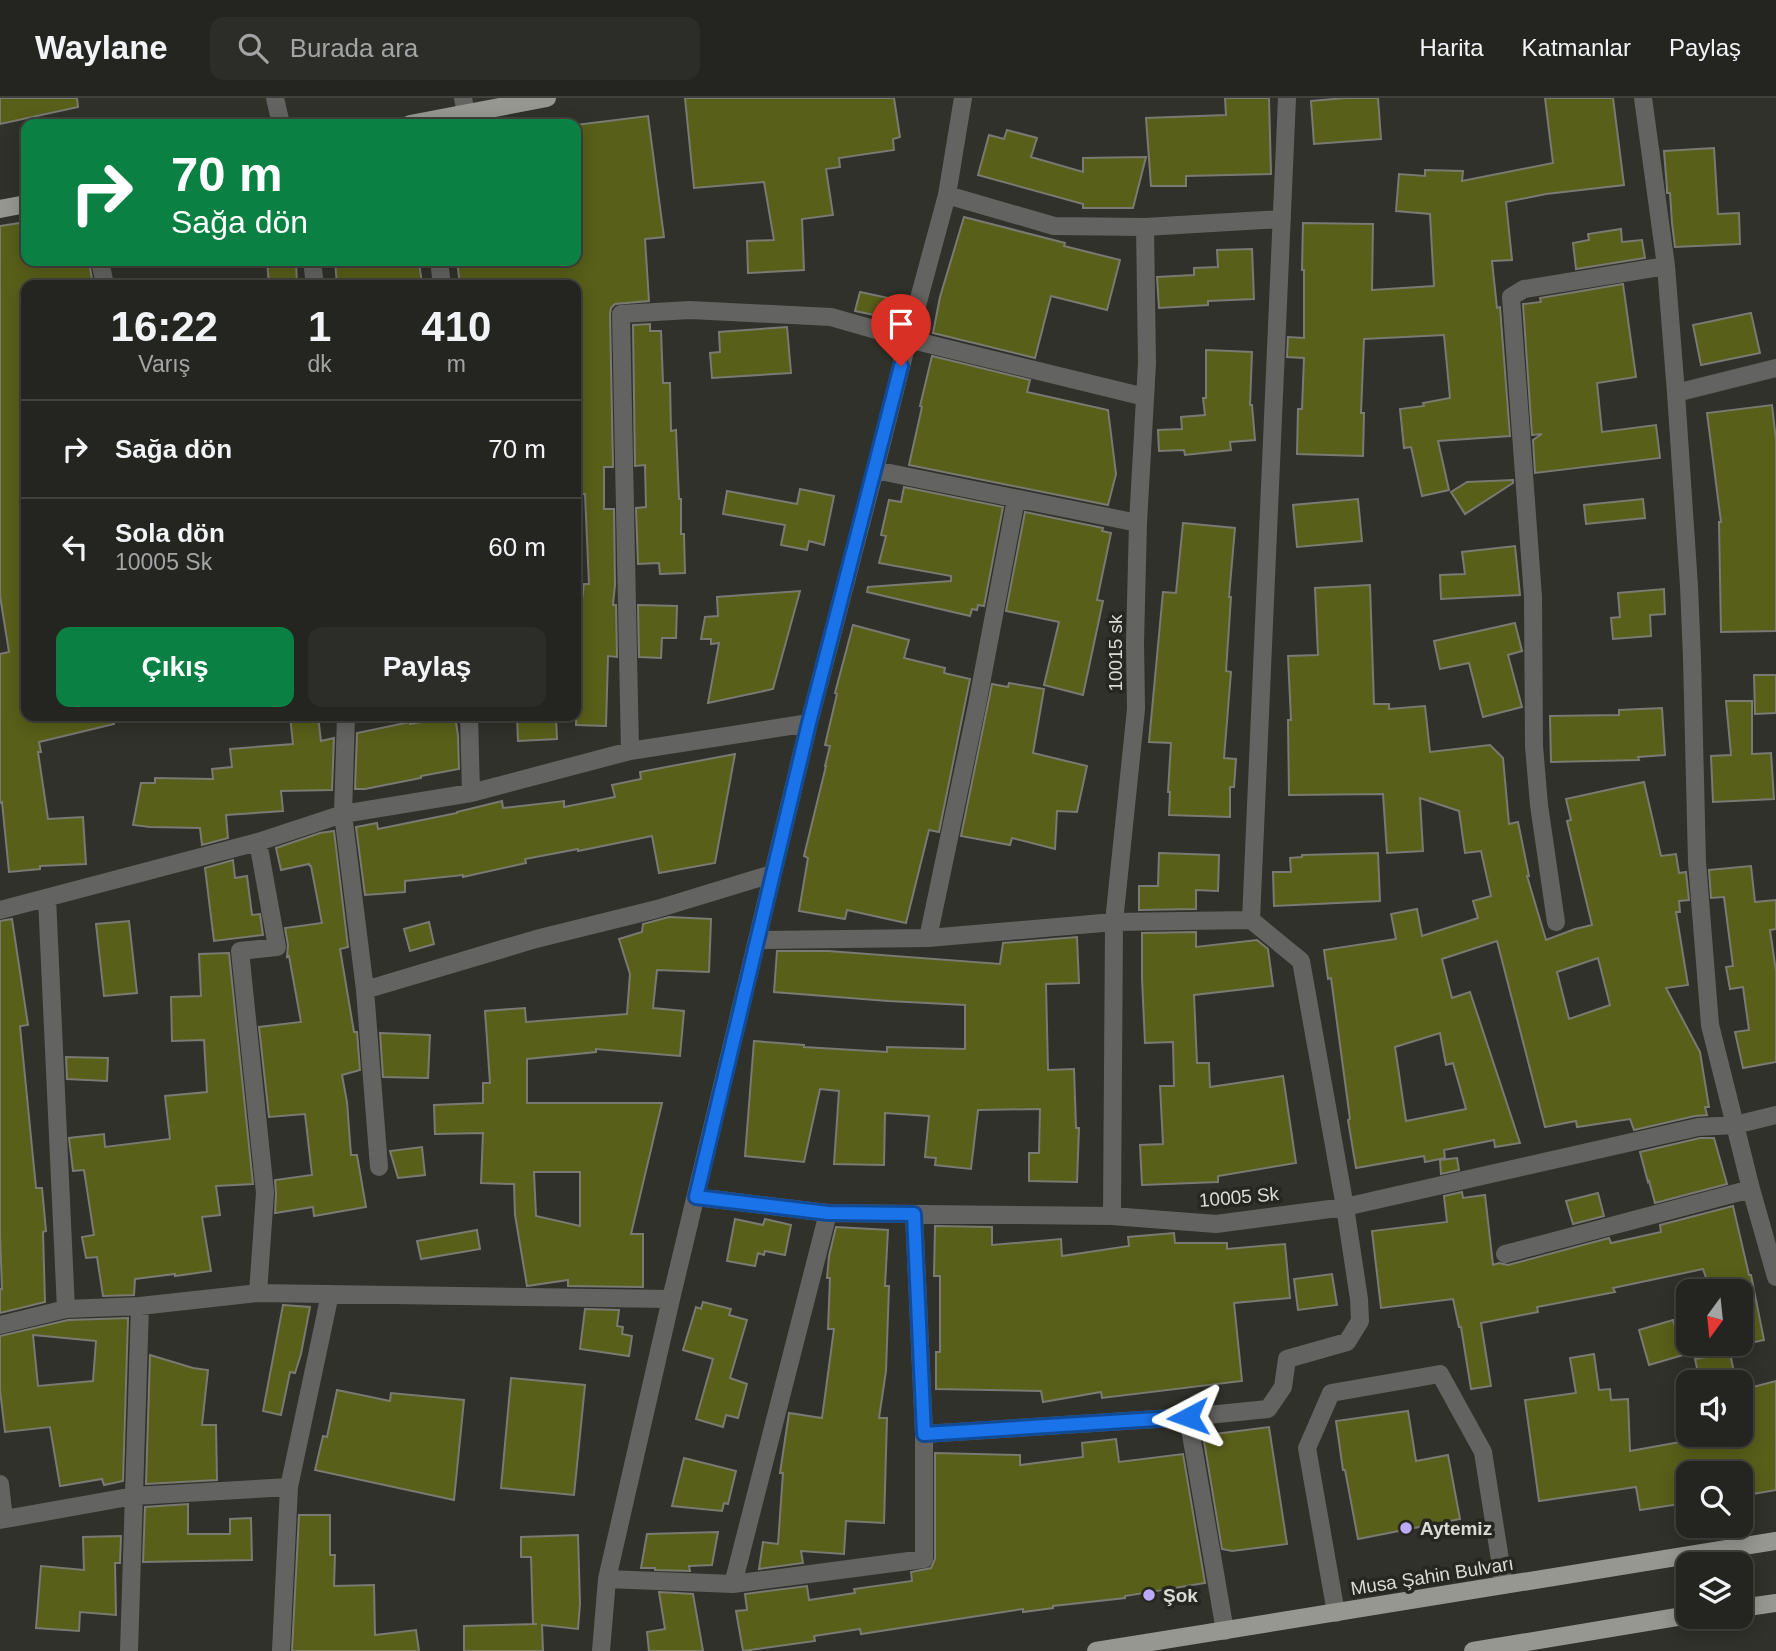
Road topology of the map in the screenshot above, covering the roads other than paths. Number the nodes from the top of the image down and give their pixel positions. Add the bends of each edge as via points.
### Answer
1 (275, 98) edge
2 (547, 98) edge
3 (963, 98) edge
4 (1287, 98) edge
5 (1643, 98) edge
6 (465, 106) edge
7 (280, 119) edge
8 (429, 119) edge
9 (947, 195) junction
10 (21, 205) edge
11 (0, 209) edge
12 (1282, 219) junction
13 (1145, 227) junction
14 (1666, 266) junction
15 (908, 340) junction
16 (1776, 368) edge
17 (1676, 393) junction
18 (1145, 397) junction
19 (876, 470) junction
20 (1016, 499) junction
21 (1138, 523) junction
22 (346, 721) edge
23 (470, 721) edge
24 (809, 723) junction
25 (630, 751) junction
26 (471, 793) junction
27 (343, 814) junction
28 (258, 842) junction
29 (772, 874) junction
30 (47, 898) junction
31 (0, 911) edge
32 (1251, 920) junction
33 (1114, 922) junction
34 (1556, 922) dead end
35 (928, 937) junction
36 (757, 940) junction
37 (365, 990) junction
38 (1776, 1115) edge
39 (1735, 1125) junction
40 (379, 1167) dead end
41 (1751, 1189) junction
42 (696, 1197) junction
43 (1345, 1207) junction
44 (828, 1213) junction
45 (914, 1214) junction
46 (1112, 1216) junction
47 (1770, 1229) edge
48 (1505, 1254) dead end
49 (1776, 1277) edge
50 (258, 1293) junction
51 (330, 1294) junction
52 (671, 1299) junction
53 (140, 1306) junction
54 (66, 1310) junction
55 (0, 1325) edge
56 (1188, 1417) junction
57 (924, 1434) junction
58 (0, 1484) edge
59 (289, 1487) junction
60 (134, 1496) junction
61 (2, 1519) edge
62 (1776, 1541) edge
63 (607, 1579) junction
64 (733, 1584) junction
65 (1504, 1585) junction
66 (1776, 1603) edge
67 (1753, 1606) edge
68 (1336, 1613) junction
69 (1676, 1617) edge
70 (1225, 1631) junction
71 (129, 1651) edge
72 (281, 1651) edge
73 (601, 1651) edge
74 (1096, 1651) edge
75 (1473, 1651) edge

1 - 7 street
2 - 6 main road
3 - 9 street
4 - 12 street
5 - 14 street
6 - 8 main road
9 - 13 street via 1054,226
9 - 15 street
10 - 11 main road
12 - 13 street
12 - 32 street
13 - 18 street, 10015 sk
14 - 17 street
14 - 34 street via 1524,289 1511,297 1533,597 1534,746
15 - 18 street
15 - 19 street
15 - 25 street via 831,317 690,310 621,314
16 - 17 street
17 - 39 street via 1691,622 1698,876 1710,1025
18 - 21 street, 10015 sk
19 - 20 street
19 - 24 street
20 - 21 street
20 - 35 street
21 - 33 street, 10015 sk via 1136,709
22 - 27 street
23 - 26 street
24 - 25 street
24 - 29 street
25 - 26 street
26 - 27 street
27 - 28 street
27 - 37 street
28 - 30 street
28 - 50 street via 276,947 240,951 265,1193
29 - 36 street
29 - 37 street
30 - 31 street
30 - 54 street
32 - 33 street
32 - 43 street via 1301,961
33 - 35 street
33 - 46 street, 10015 sk
35 - 36 street
36 - 42 street
37 - 40 street
38 - 39 street, 10005 Sk
39 - 41 street
39 - 43 street, 10005 Sk via 1698,1127
41 - 47 street
41 - 48 street
42 - 44 street, 10005 Sk
42 - 52 street
43 - 46 street, 10005 Sk via 1216,1224
43 - 56 street via 1360,1321 1347,1342 1287,1359 1283,1387 1268,1409
44 - 45 street, 10005 Sk
44 - 64 street
45 - 46 street, 10005 Sk
45 - 57 street
47 - 49 street
50 - 51 street
50 - 53 street
51 - 52 street
51 - 59 street
52 - 63 street
53 - 54 street
53 - 60 street
54 - 55 street
56 - 57 street
56 - 70 street
57 - 64 street via 923,1559
58 - 61 street
59 - 60 street
59 - 72 street
60 - 61 street
60 - 71 street
62 - 65 main road, Musa Şahin Bulvarı
63 - 64 street
63 - 73 street
65 - 68 main road, Musa Şahin Bulvarı
65 - 68 street via 1483,1452 1440,1374 1331,1393 1307,1448
66 - 67 main road
68 - 70 main road, Musa Şahin Bulvarı
69 - 75 main road
70 - 74 main road, Musa Şahin Bulvarı

